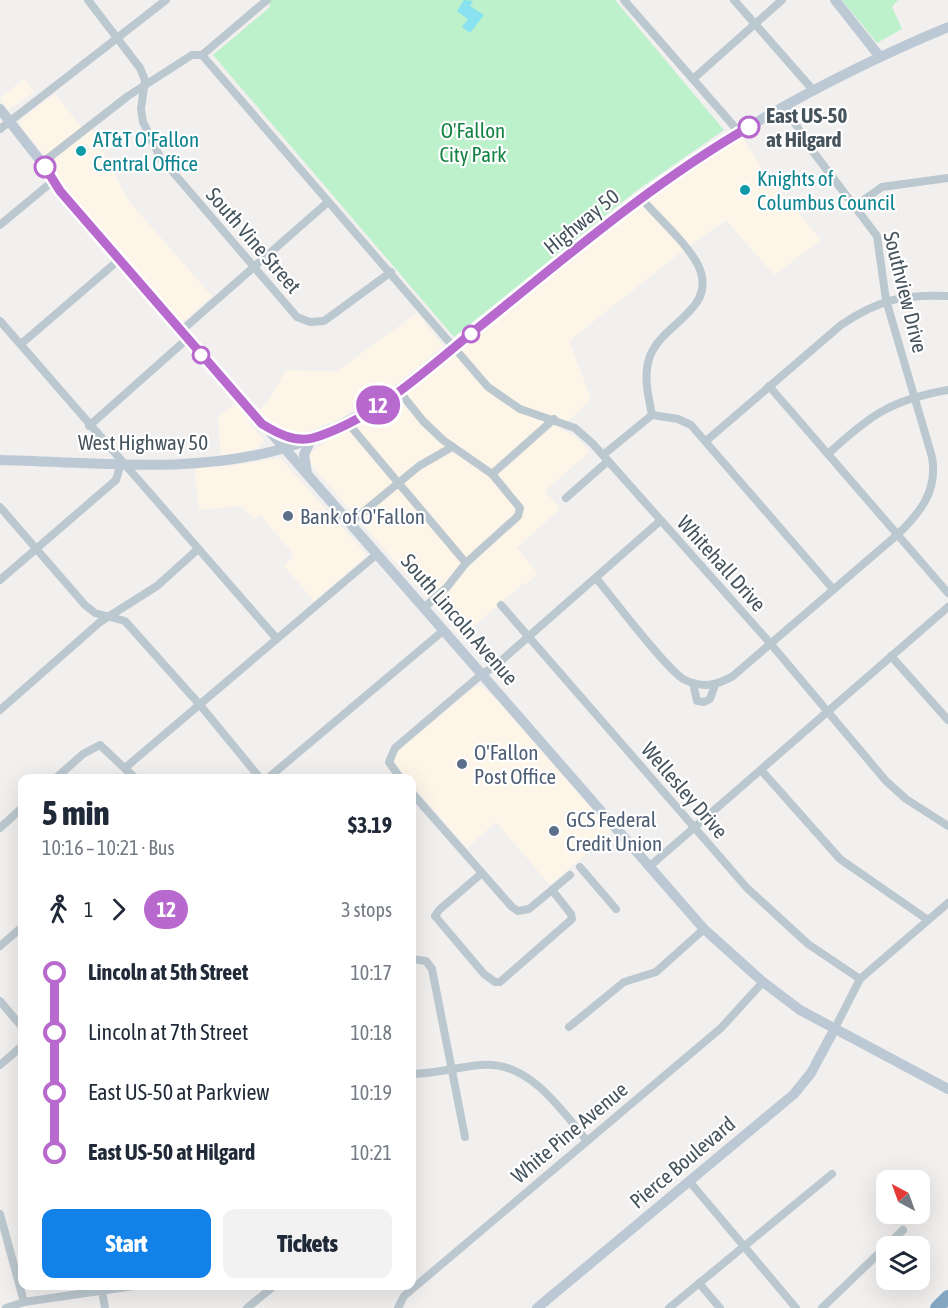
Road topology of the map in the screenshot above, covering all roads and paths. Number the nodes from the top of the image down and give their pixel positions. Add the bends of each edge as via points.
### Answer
1 (88, 0) edge
2 (166, 0) edge
3 (624, 0) edge
4 (734, 0) edge
5 (782, 0) edge
6 (835, 0) edge
7 (262, 1) edge
8 (754, 24) junction
9 (948, 27) edge
10 (117, 38) junction
11 (202, 55) junction
12 (880, 57) junction
13 (693, 79) junction
14 (144, 87) junction
15 (813, 90) junction
16 (785, 106) junction
17 (0, 109) edge
18 (10, 121) junction
19 (0, 129) edge
20 (739, 132) junction
21 (42, 163) junction
22 (948, 178) edge
23 (52, 181) junction
24 (640, 198) junction
25 (328, 202) junction
26 (855, 206) junction
27 (0, 225) edge
28 (120, 259) junction
29 (252, 267) junction
30 (391, 272) junction
31 (948, 296) edge
32 (886, 300) junction
33 (0, 321) edge
34 (184, 335) junction
35 (21, 344) junction
36 (454, 347) junction
37 (770, 386) junction
38 (948, 390) edge
39 (399, 391) junction
40 (915, 396) junction
41 (652, 415) junction
42 (554, 419) junction
43 (347, 422) junction
44 (262, 424) junction
45 (89, 426) junction
46 (311, 439) junction
47 (706, 441) junction
48 (452, 447) junction
49 (284, 448) junction
50 (828, 454) junction
51 (606, 458) junction
52 (0, 460) edge
53 (122, 463) junction
54 (492, 474) junction
55 (307, 475) junction
56 (397, 484) junction
57 (566, 498) dead end
58 (0, 507) edge
59 (660, 521) junction
60 (350, 522) junction
61 (897, 535) junction
62 (35, 550) junction
63 (197, 550) junction
64 (377, 554) junction
65 (466, 563) junction
66 (596, 578) junction
67 (0, 580) edge
68 (833, 589) junction
69 (948, 593) edge
70 (501, 605) dead end
71 (948, 607) edge
72 (425, 608) junction
73 (110, 617) junction
74 (444, 630) junction
75 (528, 636) junction
76 (277, 639) junction
77 (770, 643) junction
78 (891, 656) junction
79 (482, 674) junction
80 (693, 682) junction
81 (715, 685) junction
82 (200, 705) junction
83 (0, 710) edge
84 (829, 711) junction
85 (948, 720) edge
86 (126, 767) junction
87 (761, 770) junction
88 (60, 774) edge
89 (132, 774) edge
90 (257, 774) edge
91 (273, 774) edge
92 (397, 774) edge
93 (416, 798) edge
94 (18, 812) edge
95 (948, 826) edge
96 (0, 828) edge
97 (694, 829) junction
98 (650, 866) junction
99 (580, 867) dead end
100 (482, 873) junction
101 (570, 875) dead end
102 (552, 890) junction
103 (948, 903) edge
104 (616, 909) dead end
105 (928, 920) junction
106 (704, 929) junction
107 (18, 930) edge
108 (0, 946) edge
109 (416, 959) edge
110 (860, 979) junction
111 (763, 982) junction
112 (0, 1001) edge
113 (18, 1022) edge
114 (569, 1028) dead end
115 (834, 1030) junction
116 (18, 1049) edge
117 (0, 1065) edge
118 (452, 1069) junction
119 (416, 1073) edge
120 (948, 1089) edge
121 (465, 1137) dead end
122 (587, 1141) junction
123 (832, 1174) dead end
124 (689, 1181) junction
125 (0, 1214) edge
126 (903, 1230) dead end
127 (745, 1245) junction
128 (18, 1280) edge
129 (699, 1283) junction
130 (416, 1286) edge
131 (21, 1290) edge
132 (91, 1290) edge
133 (102, 1290) edge
134 (269, 1290) edge
135 (411, 1290) edge
136 (948, 1297) edge
137 (24, 1302) junction
138 (6, 1308) edge
139 (105, 1308) edge
140 (247, 1308) edge
141 (398, 1308) edge
142 (537, 1308) edge
143 (669, 1308) edge
144 (720, 1308) edge
145 (796, 1308) edge
146 (822, 1308) edge
147 (937, 1308) edge

1 - 10 street, South Vine Street
2 - 10 street
3 - 13 street
4 - 8 street
5 - 8 street
6 - 12 main road
7 - 11 street
8 - 13 street
8 - 15 street
9 - 12 main road, Highway 50
10 - 14 street, South Vine Street via 140,68
10 - 18 street
11 - 14 street via 192,55
11 - 25 street, Whitehall Drive
12 - 15 main road, Highway 50
13 - 20 street
14 - 21 street
14 - 29 street, South Vine Street via 143,122 160,157
15 - 16 main road, Highway 50
16 - 20 main road, Highway 50
16 - 26 street, Southview Drive via 808,145
17 - 18 main road, South Lincoln Avenue
18 - 19 street
18 - 21 main road, South Lincoln Avenue
20 - 24 main road, Highway 50
21 - 23 main road, South Lincoln Avenue
22 - 26 street via 882,187
23 - 27 street
23 - 28 main road, South Lincoln Avenue
24 - 36 main road, Highway 50
24 - 41 street via 695,260 703,283 699,300 651,353 646,381
25 - 29 street
25 - 30 street, Whitehall Drive
26 - 32 street, Southview Drive via 878,236
28 - 34 main road, South Lincoln Avenue
28 - 35 street
29 - 30 street, South Vine Street via 297,317 310,322 324,321
29 - 34 street
30 - 36 street, Whitehall Drive
31 - 32 street via 914,295
32 - 37 street via 841,325
32 - 40 street, Southview Drive
33 - 35 street
34 - 44 main road, South Lincoln Avenue
34 - 45 street
35 - 45 street
36 - 39 main road, Highway 50
36 - 42 street, Whitehall Drive via 504,400
37 - 47 street
37 - 50 street
38 - 40 street
39 - 43 main road, Highway 50
39 - 48 street via 423,421
40 - 50 street via 871,416
40 - 61 street, Southview Drive via 934,477 924,505
41 - 47 street via 684,422
41 - 51 street
42 - 51 street, Whitehall Drive via 575,428
42 - 54 street
43 - 46 main road, Highway 50
43 - 56 street
44 - 46 main road via 288,437
44 - 49 main road, South Lincoln Avenue
45 - 53 street
46 - 49 main road, Highway 50
46 - 55 main road via 304,455
47 - 68 street
48 - 54 street
48 - 56 street
49 - 53 main road, West Highway 50 via 218,462
49 - 55 main road, South Lincoln Avenue
50 - 61 street
51 - 57 street
51 - 59 street, Whitehall Drive
52 - 53 main road, West Highway 50
53 - 62 street via 116,480
53 - 63 street
54 - 65 street via 520,508 518,516
55 - 60 main road, South Lincoln Avenue
56 - 60 street
56 - 65 street
58 - 62 street
59 - 66 street
59 - 77 street, Whitehall Drive
60 - 64 main road, South Lincoln Avenue
61 - 68 street, Southview Drive
61 - 69 street
62 - 67 street
62 - 73 street via 85,605
63 - 73 street via 157,586
63 - 76 street
64 - 72 main road, South Lincoln Avenue
64 - 76 street
65 - 72 street
66 - 75 street
66 - 80 street via 676,673
68 - 77 street, Southview Drive
70 - 75 street, Wellesley Drive
71 - 78 street
72 - 74 main road, South Lincoln Avenue
73 - 82 street via 125,621
73 - 83 street
74 - 79 main road, South Lincoln Avenue
74 - 91 street
75 - 79 street
75 - 97 street, Wellesley Drive
76 - 82 street
77 - 81 street, Southview Drive via 733,676
77 - 84 street, Whitehall Drive
78 - 84 street
78 - 85 street
79 - 92 street via 391,752 389,762
79 - 98 main road, South Lincoln Avenue
80 - 81 street
80 - 81 street, Southview Drive via 697,701 704,702 710,699
82 - 86 street
82 - 90 street
84 - 87 street
84 - 95 street, Whitehall Drive via 886,781
86 - 88 street via 100,745 82,754
86 - 89 street
87 - 97 street
87 - 105 street via 840,859
93 - 100 street
94 - 96 street
97 - 98 street
97 - 110 street, Wellesley Drive via 782,923
98 - 106 main road, South Lincoln Avenue
99 - 104 street
100 - 102 street via 518,911 529,909
100 - 102 street via 435,916 495,982 500,982 572,919
101 - 102 street
103 - 105 street
105 - 110 street
106 - 111 main road, South Lincoln Avenue
106 - 114 street via 656,972 624,982
107 - 108 street
109 - 118 street via 426,960 432,969
110 - 115 street
111 - 115 main road, South Lincoln Avenue
111 - 122 street, White Pine Avenue via 722,1028
112 - 113 street
115 - 120 main road, South Lincoln Avenue
115 - 124 main road, Pierce Boulevard via 811,1073 794,1094
116 - 117 street
118 - 119 street
118 - 121 street
118 - 122 street via 484,1064 511,1069 546,1093
122 - 130 street, White Pine Avenue
123 - 127 street
124 - 127 street
124 - 142 main road, Pierce Boulevard
125 - 128 street
126 - 146 street
127 - 129 street
127 - 145 street
129 - 143 street
129 - 144 street
131 - 137 street
132 - 137 street
133 - 139 street
134 - 140 street
135 - 141 street, White Pine Avenue
136 - 147 highway
137 - 138 street

